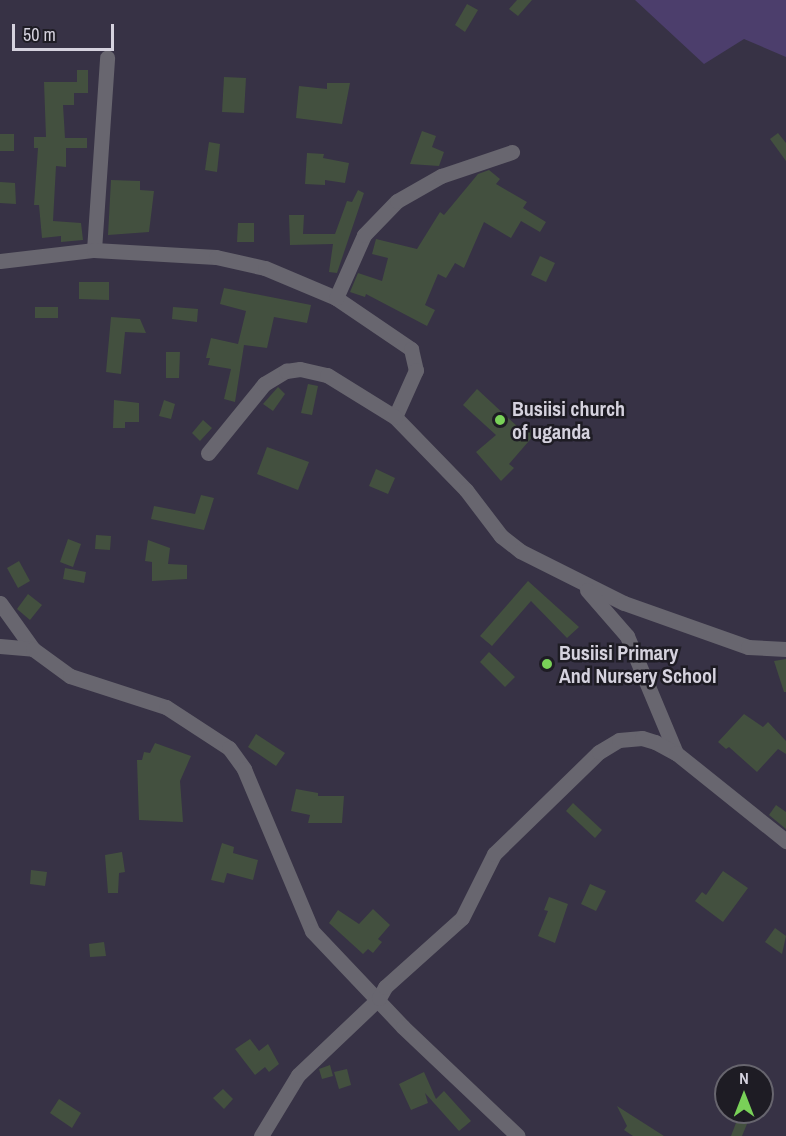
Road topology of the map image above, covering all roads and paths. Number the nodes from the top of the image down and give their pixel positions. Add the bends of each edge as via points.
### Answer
1 (107, 57) dead end
2 (512, 152) dead end
3 (94, 250) junction
4 (0, 261) edge
5 (336, 298) junction
6 (395, 417) junction
7 (208, 453) dead end
8 (581, 584) junction
9 (0, 603) edge
10 (0, 646) edge
11 (33, 649) junction
12 (786, 649) edge
13 (676, 753) junction
14 (786, 842) edge
15 (379, 998) junction
16 (261, 1136) edge
17 (518, 1136) edge

1 - 3 street
2 - 5 street via 441,176 397,201 364,236
3 - 4 street
3 - 5 street via 240,261 290,277
5 - 6 street via 403,342 415,355 416,370
6 - 7 street via 327,375 300,369 286,371 264,384
6 - 8 street via 466,490 501,536 527,556
8 - 12 street via 748,647
8 - 13 street via 627,636
9 - 11 street
10 - 11 street
11 - 15 street via 70,676 166,706 235,755 305,921
13 - 14 street
13 - 15 street via 642,738 619,740 599,752 494,854 462,918 385,987
15 - 16 street via 298,1075
15 - 17 street via 404,1028

